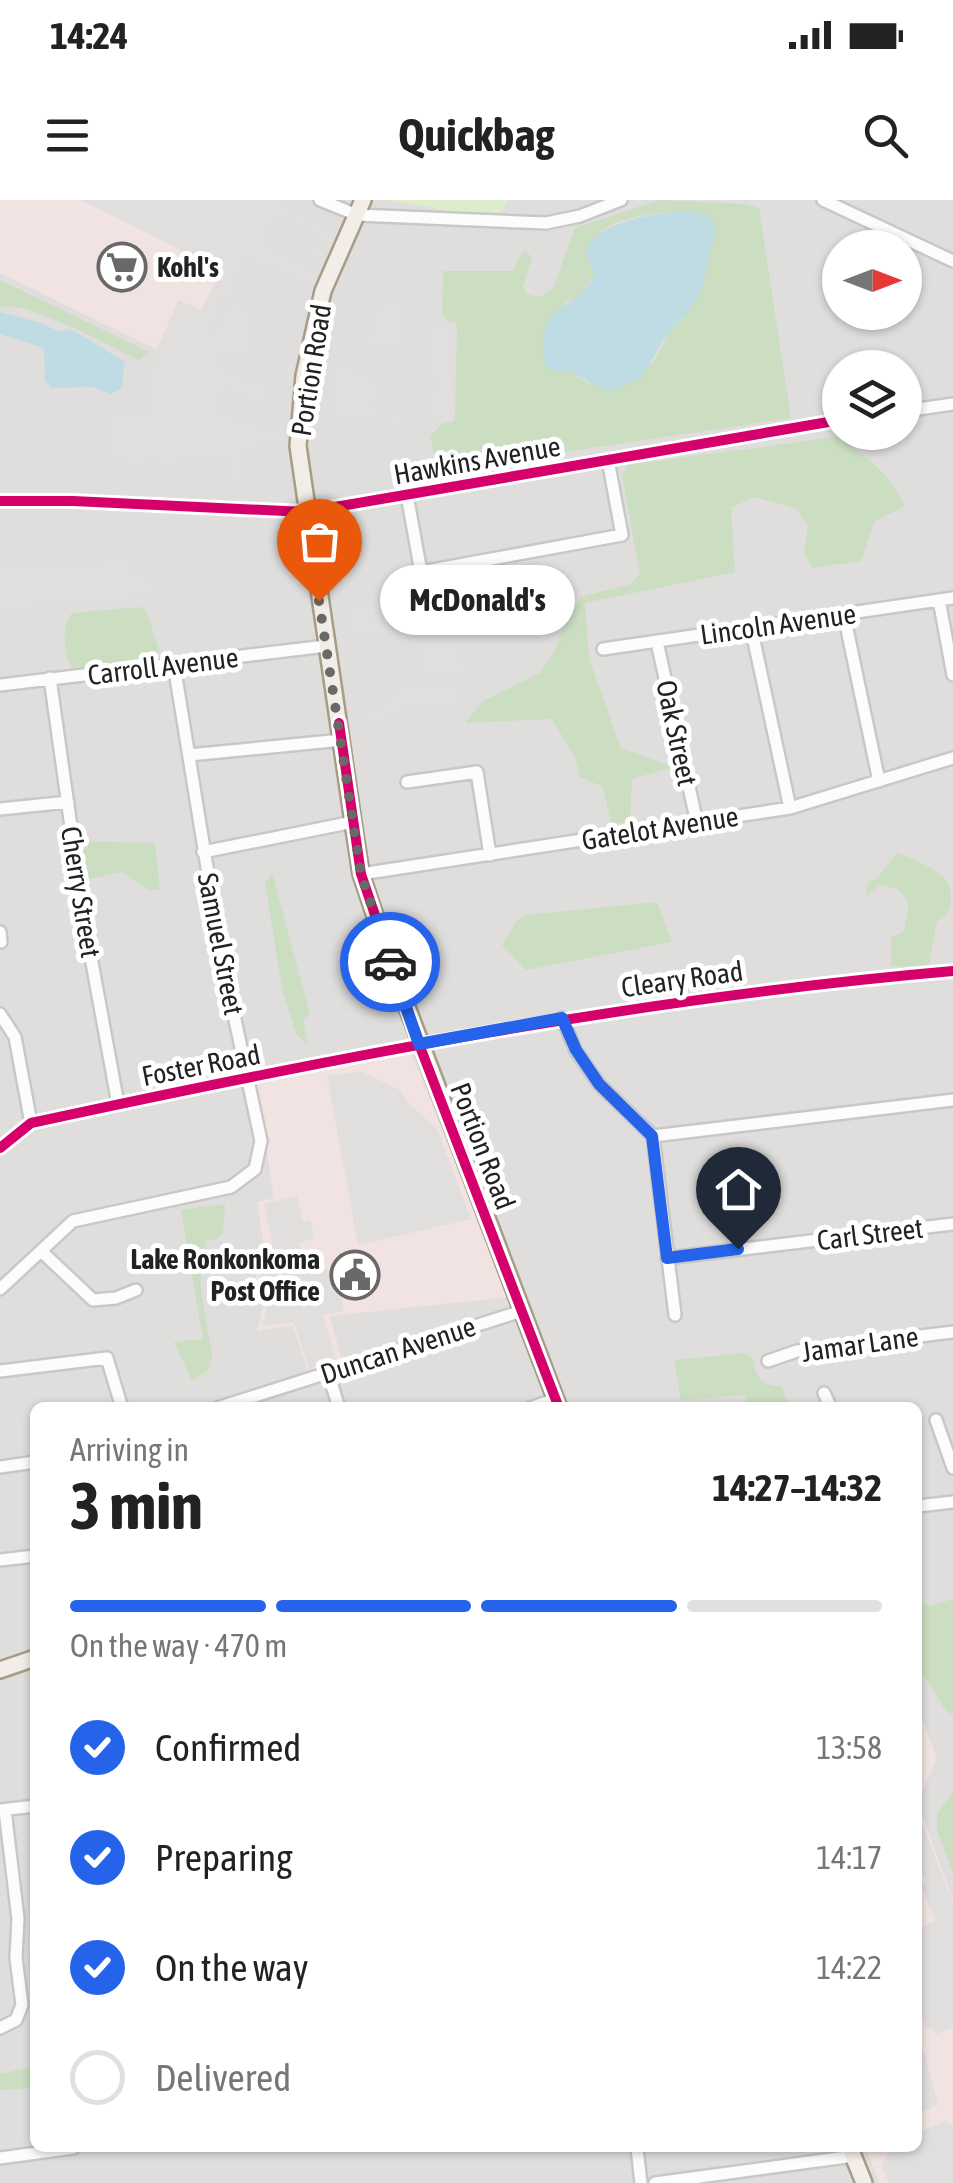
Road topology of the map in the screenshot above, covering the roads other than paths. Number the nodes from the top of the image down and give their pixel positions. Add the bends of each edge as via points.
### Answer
1 (320, 200) edge
2 (621, 200) edge
3 (826, 200) edge
4 (360, 208) edge
5 (953, 261) edge
6 (953, 404) edge
7 (922, 409) edge
8 (822, 423) edge
9 (608, 460) junction
10 (407, 495) junction
11 (0, 501) edge
12 (306, 512) junction
13 (953, 598) edge
14 (939, 600) junction
15 (844, 614) junction
16 (750, 627) junction
17 (657, 642) junction
18 (326, 646) junction
19 (603, 650) dead end
20 (174, 665) junction
21 (953, 675) edge
22 (50, 678) junction
23 (0, 685) edge
24 (342, 740) junction
25 (189, 755) junction
26 (953, 758) edge
27 (879, 780) junction
28 (408, 782) dead end
29 (68, 802) junction
30 (790, 808) junction
31 (0, 810) edge
32 (352, 822) junction
33 (696, 823) junction
34 (203, 852) junction
35 (490, 854) junction
36 (361, 874) junction
37 (953, 971) edge
38 (0, 1014) edge
39 (562, 1018) junction
40 (419, 1044) junction
41 (250, 1078) junction
42 (953, 1100) edge
43 (118, 1104) junction
44 (31, 1123) junction
45 (652, 1136) junction
46 (0, 1148) edge
47 (953, 1224) edge
48 (40, 1251) junction
49 (667, 1258) junction
50 (0, 1289) edge
51 (136, 1290) dead end
52 (522, 1311) junction
53 (674, 1315) dead end
54 (953, 1332) edge
55 (768, 1361) dead end
56 (0, 1371) edge
57 (328, 1372) junction
58 (824, 1393) dead end
59 (120, 1402) edge
60 (236, 1402) edge
61 (337, 1402) edge
62 (556, 1402) edge
63 (828, 1402) edge
64 (936, 1420) dead end
65 (30, 1463) edge
66 (0, 1467) edge
67 (953, 1468) edge
68 (953, 1502) edge
69 (922, 1506) edge
70 (30, 1557) edge
71 (0, 1560) edge
72 (30, 1660) edge
73 (0, 1670) edge
74 (30, 1807) edge
75 (3, 1810) edge
76 (0, 2028) edge
77 (44, 2152) edge
78 (638, 2152) edge
79 (852, 2152) edge
80 (0, 2158) edge
81 (642, 2183) edge
82 (655, 2183) edge
83 (864, 2183) edge

1 - 4 street
2 - 4 street via 546,224
3 - 5 street
4 - 12 main road, Portion Road via 323,292 304,376 298,446
6 - 7 street
8 - 9 street, Hawkins Avenue
9 - 10 street, Hawkins Avenue
9 - 10 street via 622,535 421,572
10 - 12 street, Hawkins Avenue
11 - 12 street, Hawkins Avenue
12 - 18 main road, Portion Road
13 - 14 street, Lincoln Avenue
14 - 15 street, Lincoln Avenue
14 - 21 street
15 - 16 street, Lincoln Avenue
15 - 27 street
16 - 17 street, Lincoln Avenue
16 - 30 street
17 - 19 street, Lincoln Avenue
17 - 33 street, Oak Street
18 - 20 street, Carroll Avenue
18 - 24 main road, Portion Road
20 - 22 street, Carroll Avenue
20 - 25 street, Samuel Street
22 - 23 street, Carroll Avenue
22 - 29 street, Cherry Street
24 - 25 street
24 - 32 main road, Portion Road
25 - 34 street, Samuel Street
26 - 27 street, Gatelot Avenue
27 - 30 street, Gatelot Avenue
28 - 35 street via 477,772
29 - 31 street
29 - 43 street, Cherry Street
30 - 33 street, Gatelot Avenue
32 - 34 street
32 - 36 main road, Portion Road
33 - 35 street, Gatelot Avenue
34 - 41 street, Samuel Street
35 - 36 street, Gatelot Avenue
36 - 40 main road, Portion Road
37 - 39 street, Cleary Road
38 - 44 street via 15,1037
39 - 40 street, Cleary Road
39 - 45 street via 599,1084
40 - 41 street, Foster Road
40 - 52 main road, Portion Road
41 - 43 street, Foster Road
41 - 48 street, Samuel Street via 262,1141 250,1174 220,1190 74,1220
42 - 45 street
43 - 44 street, Foster Road
44 - 46 street, Foster Road
45 - 49 street
47 - 49 street, Carl Street
48 - 50 street, Samuel Street
48 - 51 street via 92,1300
49 - 53 street
52 - 57 street, Duncan Avenue
52 - 62 main road, Portion Road
54 - 55 street, Jamar Lane
56 - 59 street via 107,1358
57 - 60 street, Duncan Avenue
57 - 61 street
58 - 63 street
64 - 67 street
65 - 66 street
68 - 69 street
70 - 71 street
72 - 73 main road
74 - 75 street
75 - 76 street via 22,2010
77 - 80 street
78 - 81 street
79 - 82 street
79 - 83 main road

